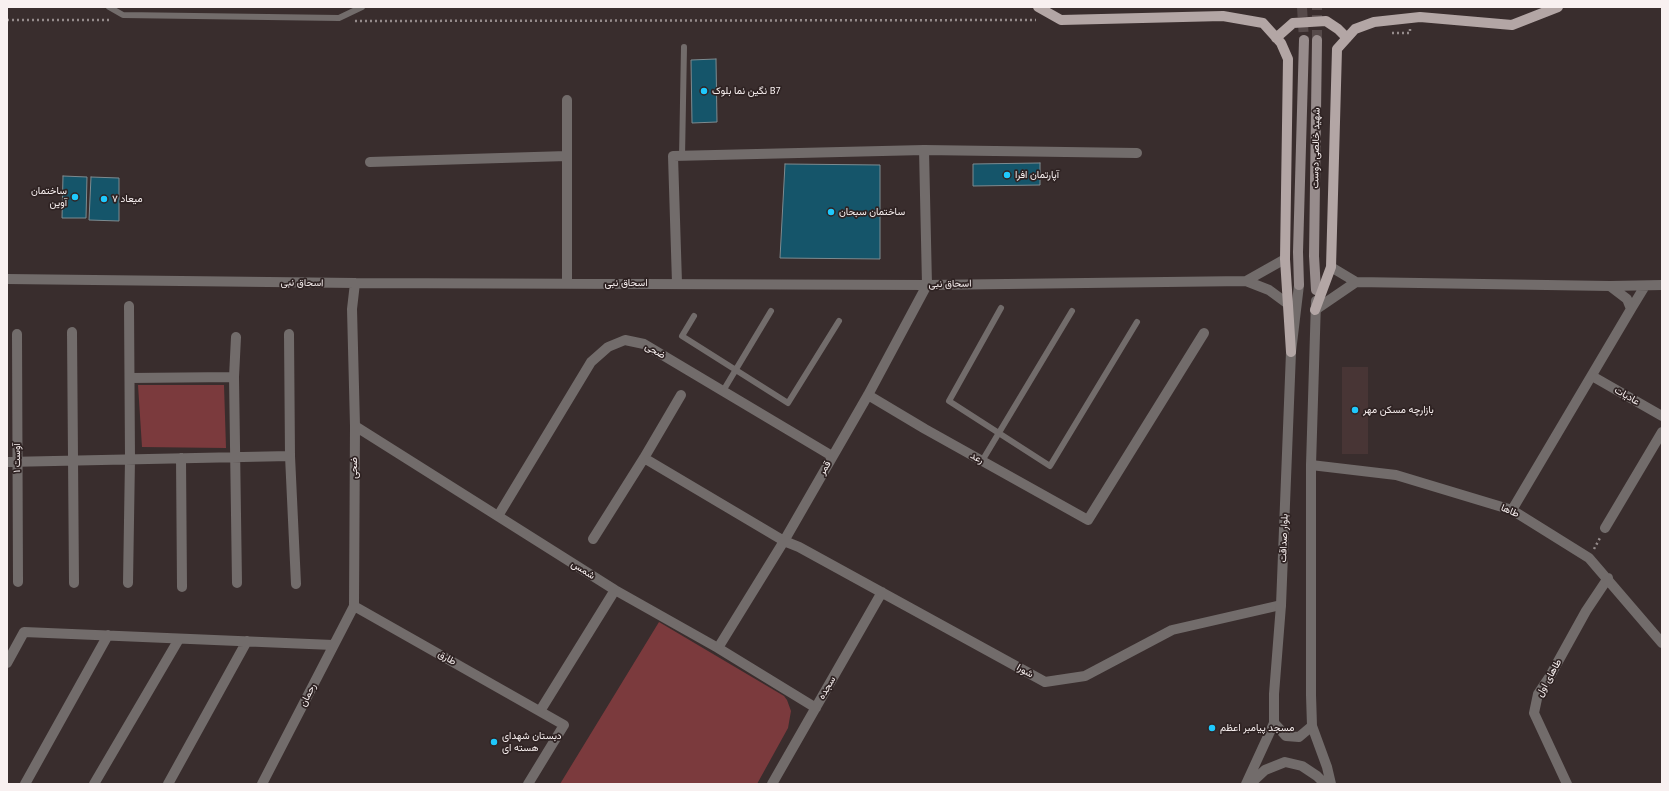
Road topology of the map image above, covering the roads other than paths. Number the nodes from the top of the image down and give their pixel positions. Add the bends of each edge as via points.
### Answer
1 (109, 7) edge
2 (362, 7) edge
3 (1038, 7) edge
4 (1558, 7) edge
5 (1276, 38) junction
6 (1347, 38) junction
7 (1304, 40) tunnel mouth
8 (1317, 40) tunnel mouth
9 (684, 47) dead end
10 (567, 100) dead end
11 (924, 150) junction
12 (1137, 153) dead end
13 (567, 156) junction
14 (682, 156) junction
15 (370, 162) dead end
16 (1285, 259) junction
17 (1331, 267) junction
18 (7, 279) edge
19 (1246, 281) junction
20 (1356, 282) junction
21 (355, 283) junction
22 (567, 283) junction
23 (677, 283) junction
24 (927, 285) junction
25 (1299, 285) joint
26 (1662, 285) edge
27 (1610, 286) junction
28 (1645, 286) junction
29 (1316, 290) joint
30 (1288, 304) junction
31 (129, 306) dead end
32 (1001, 308) dead end
33 (1631, 309) junction
34 (1315, 310) junction
35 (771, 311) dead end
36 (1072, 311) dead end
37 (694, 316) dead end
38 (839, 321) dead end
39 (1137, 322) dead end
40 (72, 332) dead end
41 (1204, 333) dead end
42 (17, 334) dead end
43 (289, 334) dead end
44 (236, 336) dead end
45 (1291, 352) junction
46 (736, 370) junction
47 (1592, 376) junction
48 (234, 377) junction
49 (130, 378) junction
50 (723, 391) junction
51 (681, 395) dead end
52 (868, 395) junction
53 (1662, 416) edge
54 (355, 426) junction
55 (999, 432) junction
56 (1662, 432) edge
57 (290, 456) junction
58 (832, 456) junction
59 (235, 457) junction
60 (181, 458) junction
61 (644, 458) junction
62 (130, 459) junction
63 (72, 460) junction
64 (982, 460) junction
65 (7, 462) edge
66 (18, 462) junction
67 (1311, 465) junction
68 (1512, 510) junction
69 (498, 516) junction
70 (1605, 528) road end
71 (593, 539) dead end
72 (784, 540) junction
73 (1608, 578) junction
74 (18, 582) dead end
75 (128, 582) dead end
76 (74, 583) dead end
77 (237, 583) dead end
78 (296, 584) dead end
79 (182, 587) dead end
80 (615, 590) junction
81 (882, 592) junction
82 (1281, 605) junction
83 (354, 606) junction
84 (108, 636) junction
85 (179, 638) junction
86 (247, 641) junction
87 (1662, 643) edge
88 (333, 645) junction
89 (718, 648) junction
90 (7, 663) edge
91 (816, 708) junction
92 (540, 711) junction
93 (1274, 723) junction
94 (1312, 726) junction
95 (25, 784) edge
96 (94, 784) edge
97 (168, 784) edge
98 (262, 784) edge
99 (528, 784) edge
100 (772, 784) edge
101 (1246, 784) edge
102 (1250, 784) edge
103 (1325, 784) edge
104 (1331, 784) edge
105 (1567, 784) edge

1 - 2 lane via 123,15 338,18
3 - 5 main road via 1061,20 1223,16 1263,23
4 - 6 main road via 1512,25 1420,16 1374,22 1355,29
5 - 6 main road via 1293,23 1326,21
5 - 16 main road via 1288,59
6 - 17 main road via 1337,49
7 - 25 main road, شهید خالصی دوست
8 - 29 main road, شهید خالصی دوست via 1314,256
9 - 14 lane
10 - 13 street
11 - 12 street
11 - 14 street
11 - 24 street
13 - 15 street
13 - 22 street
14 - 23 street via 673,156
16 - 19 street
16 - 30 main road
17 - 20 street
17 - 34 main road
18 - 21 street, اسحاق نبی
19 - 24 street, اسحاق نبی
19 - 30 street via 1269,290
20 - 27 street
20 - 34 street
21 - 22 street, اسحاق نبی
21 - 54 street, ضحی via 352,309
22 - 23 street, اسحاق نبی
23 - 24 street, اسحاق نبی
24 - 52 street, قمر
25 - 45 street, بلوار صداقت
26 - 28 street
27 - 28 street
27 - 33 street via 1627,299
28 - 33 street
29 - 34 street
30 - 45 main road
31 - 49 street
32 - 55 lane via 949,401
33 - 47 street
34 - 67 street
35 - 46 lane
36 - 55 lane
37 - 46 lane via 682,336
38 - 46 lane via 788,403
39 - 55 lane via 1050,466
40 - 63 street
41 - 64 street, رعد via 1088,520
42 - 66 street, آوست ١
43 - 57 street
44 - 48 street
45 - 82 street, بلوار صداقت
46 - 50 lane
47 - 53 street, عادیات
47 - 68 street
48 - 49 street
48 - 59 street
49 - 62 street
50 - 58 street, ضحی
50 - 69 street, ضحی via 644,344 625,340 608,347 591,362
51 - 61 street
52 - 58 street, قمر
52 - 64 street, رعد
54 - 69 street, شمس
54 - 83 street, ضحی
55 - 64 lane
56 - 70 street
57 - 59 street
57 - 78 street
58 - 72 street, قمر
59 - 60 street
59 - 77 street
60 - 62 street
60 - 79 street
61 - 71 street
61 - 72 street, شورا
62 - 63 street
62 - 75 street
63 - 66 street
63 - 76 street
65 - 66 street
66 - 74 street, آوست ١
67 - 68 street, طاها via 1396,475
67 - 94 street
68 - 73 street, طاها via 1589,558
69 - 80 street, شمس
72 - 81 street, شورا
72 - 89 street, قمر
73 - 87 street, طاها
73 - 105 street, طاهای اول via 1538,694 1534,713
80 - 89 street, شمس
80 - 92 street
81 - 82 street, شورا via 1045,682 1085,676 1172,630
81 - 91 street, سجده
82 - 93 street, بلوار صداقت
83 - 88 street, رحمان
83 - 92 street, طارق
84 - 85 street
84 - 90 street via 24,632
84 - 95 street
85 - 86 street
85 - 96 street
86 - 88 street
86 - 97 street
88 - 98 street, رحمان
89 - 91 street, شمس
91 - 100 street, سجده
92 - 99 street, طارق via 564,725
93 - 94 street via 1286,736 1299,737
93 - 101 street, بلوار صداقت
94 - 104 street
102 - 103 street via 1265,770 1285,762 1302,766

